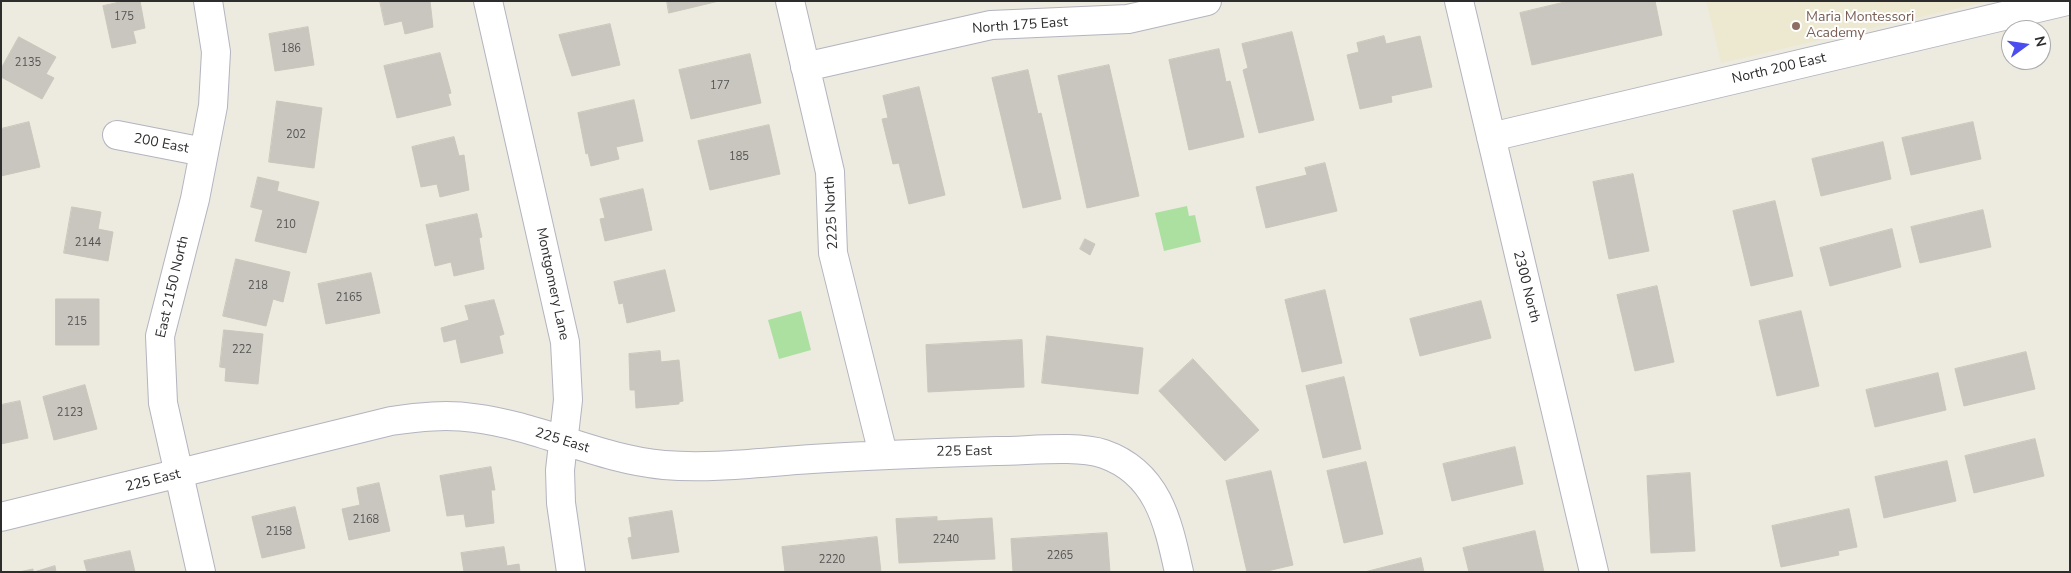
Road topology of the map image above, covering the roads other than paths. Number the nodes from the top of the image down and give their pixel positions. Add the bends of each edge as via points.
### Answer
1 (208, 1) edge
2 (488, 1) edge
3 (790, 1) edge
4 (1208, 1) edge
5 (1459, 1) edge
6 (2067, 1) edge
7 (805, 67) junction
8 (117, 135) dead end
9 (1491, 138) junction
10 (204, 152) junction
11 (563, 442) junction
12 (883, 454) junction
13 (179, 474) junction
14 (1, 517) edge
15 (201, 572) edge
16 (571, 572) edge
17 (1179, 572) edge
18 (1594, 572) edge

1 - 10 street, East 2150 North via 216,52 213,106
2 - 11 street, Montgomery Lane via 565,342 568,400
3 - 7 street, 2225 North
4 - 7 street, North 175 East via 1128,19 991,25
5 - 9 street, 2300 North
6 - 9 street, North 200 East
7 - 12 street, 2225 North via 831,180 833,253
8 - 10 street, 200 East
9 - 18 street, 2300 North
10 - 13 street, East 2150 North via 160,336 162,403
11 - 12 street, 225 East via 617,458 666,465 719,465
11 - 13 street, 225 East via 475,418 419,417
11 - 16 street, Montgomery Lane via 561,502
12 - 17 street, 225 East via 1069,450 1102,454 1131,467 1154,491 1169,524
13 - 14 street, 225 East
13 - 15 street, East 2150 North

